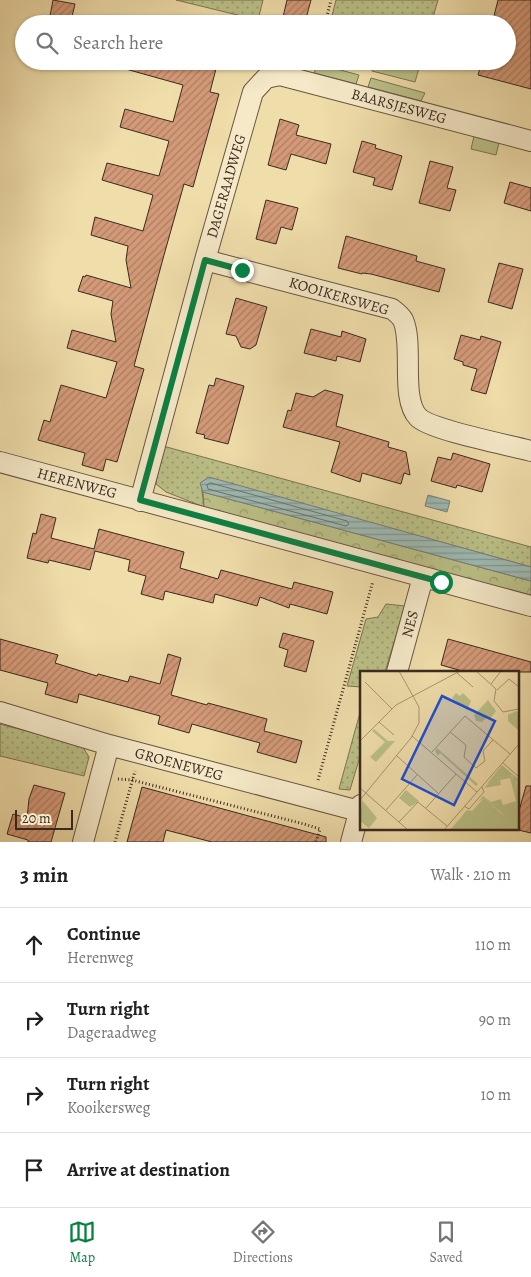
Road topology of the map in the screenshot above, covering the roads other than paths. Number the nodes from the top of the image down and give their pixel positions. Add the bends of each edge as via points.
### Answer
1 (266, 78) joint
2 (531, 141) edge
3 (205, 260) junction
4 (531, 451) edge
5 (0, 462) edge
6 (140, 500) junction
7 (423, 576) junction
8 (531, 606) edge
9 (397, 671) edge
10 (0, 712) edge
11 (109, 745) junction
12 (360, 808) edge
13 (83, 842) edge
14 (351, 842) edge

1 - 2 street, BAARSJESWEG via 287,77
1 - 3 street, DAGERAADWEG via 253,92
3 - 4 street, KOOIKERSWEG via 392,309 403,318 410,402 418,417 433,426
3 - 6 street, DAGERAADWEG
5 - 6 street, HERENWEG
6 - 7 street, HERENWEG
7 - 8 street, HERENWEG
7 - 9 street, NES
10 - 11 street, GROENEWEG
11 - 12 street, GROENEWEG via 312,799
11 - 13 street
12 - 14 street

